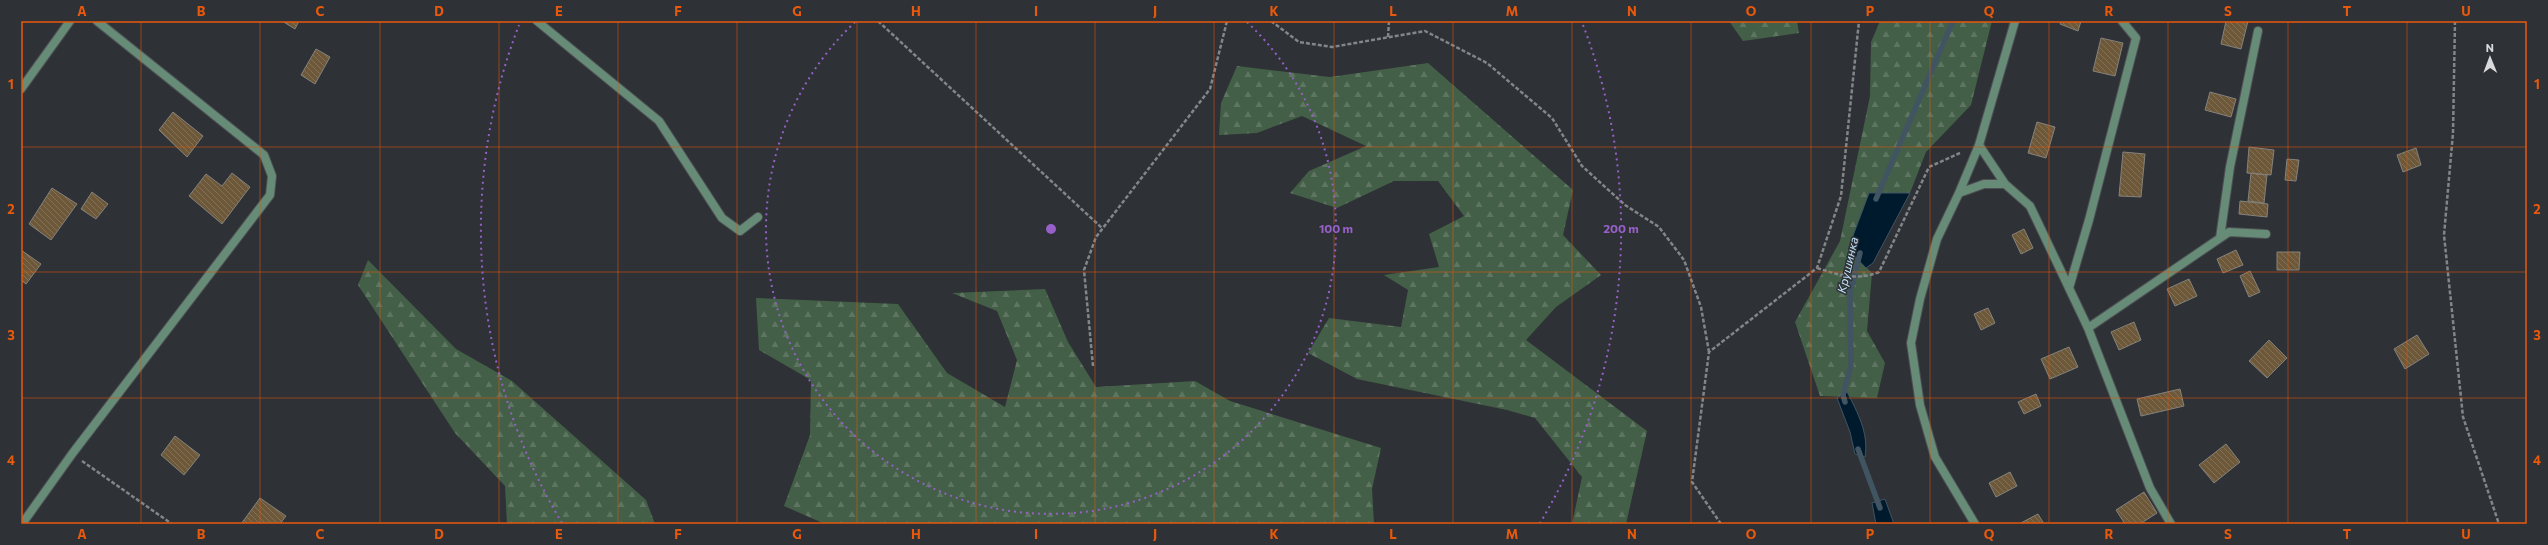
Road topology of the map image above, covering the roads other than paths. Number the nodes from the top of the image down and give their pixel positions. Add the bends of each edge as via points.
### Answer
1 (70, 21) edge
2 (97, 21) edge
3 (537, 21) edge
4 (2015, 21) edge
5 (2122, 21) edge
6 (2258, 31) dead end
7 (21, 89) edge
8 (1979, 145) junction
9 (2005, 184) junction
10 (1958, 193) junction
11 (758, 217) dead end
12 (2266, 234) dead end
13 (2220, 238) junction
14 (2069, 288) junction
15 (2088, 328) junction
16 (22, 524) edge
17 (1975, 524) edge
18 (2171, 524) edge

1 - 7 street
2 - 16 street via 264,155 272,176 270,195 72,454
3 - 11 street via 659,121 722,218 740,231
4 - 8 street
5 - 14 street via 2136,38
6 - 13 street via 2230,167
8 - 9 street
8 - 10 street
9 - 10 street via 1984,184
9 - 14 street via 2030,206
10 - 17 street via 1936,239 1910,343 1920,405 1935,457
12 - 13 street via 2229,232
13 - 15 street
14 - 15 street
15 - 18 street via 2150,488

